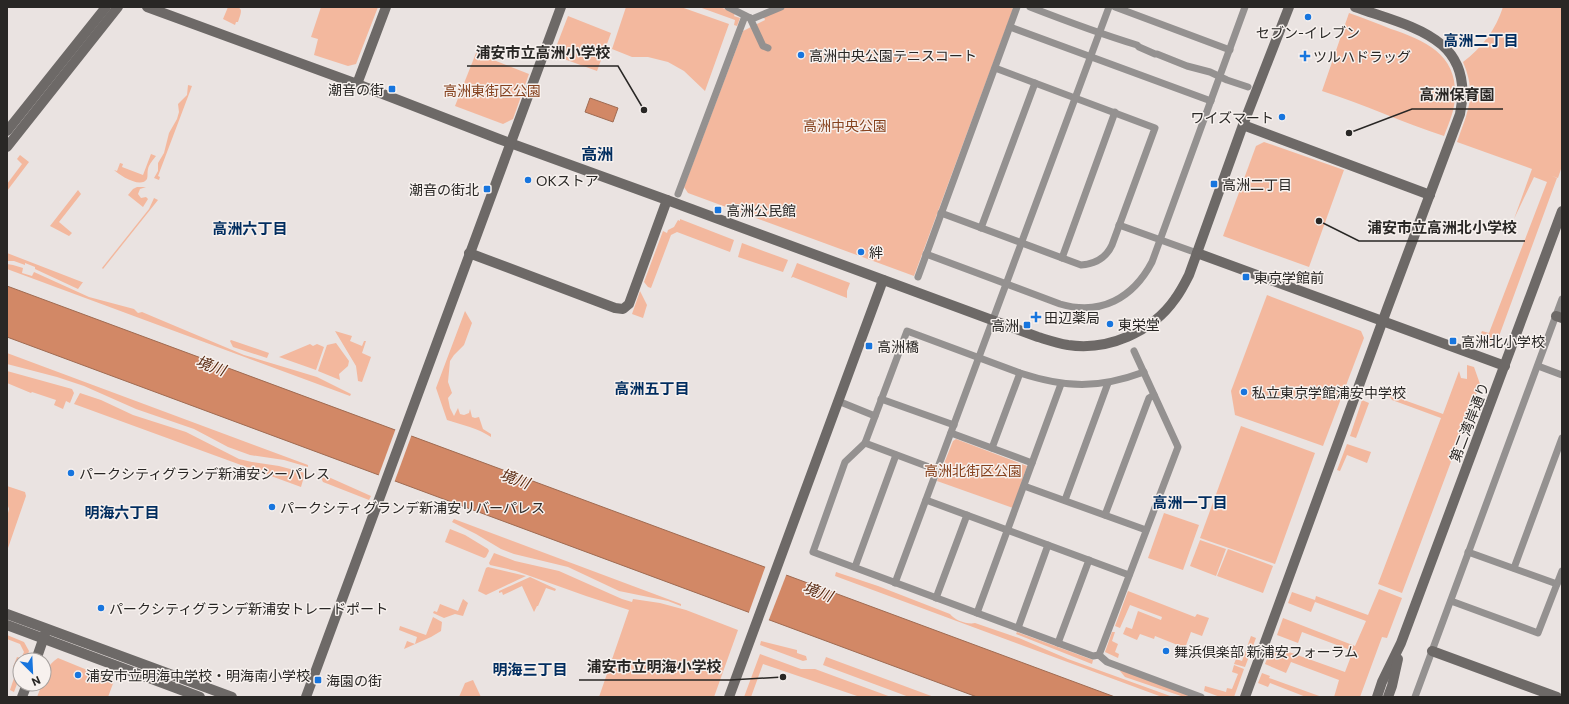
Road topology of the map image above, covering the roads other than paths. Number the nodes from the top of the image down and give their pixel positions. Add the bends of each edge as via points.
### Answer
1 (106, 7) edge
2 (118, 7) edge
3 (147, 7) edge
4 (386, 7) edge
5 (561, 7) edge
6 (728, 7) edge
7 (781, 7) edge
8 (1017, 7) edge
9 (1030, 7) edge
10 (1109, 7) edge
11 (1115, 7) edge
12 (1245, 7) edge
13 (1289, 7) edge
14 (1356, 7) edge
15 (747, 17) junction
16 (1011, 24) junction
17 (1100, 32) junction
18 (768, 48) dead end
19 (1230, 50) junction
20 (1090, 56) junction
21 (995, 68) junction
22 (1220, 77) junction
23 (1035, 83) junction
24 (357, 84) junction
25 (1248, 87) dead end
26 (1075, 98) junction
27 (1211, 101) junction
28 (1115, 112) junction
29 (1243, 125) junction
30 (7, 131) edge
31 (511, 143) junction
32 (7, 147) edge
33 (678, 194) dead end
34 (1430, 195) junction
35 (668, 200) junction
36 (1562, 211) edge
37 (941, 213) junction
38 (1119, 225) junction
39 (981, 228) junction
40 (1160, 239) junction
41 (1022, 243) junction
42 (469, 253) junction
43 (1197, 253) junction
44 (926, 254) junction
45 (1062, 258) junction
46 (918, 277) dead end
47 (883, 280) junction
48 (1006, 283) junction
49 (1562, 299) edge
50 (1559, 317) edge
51 (992, 320) junction
52 (1383, 321) junction
53 (1134, 350) dead end
54 (979, 357) junction
55 (1505, 366) junction
56 (1538, 366) junction
57 (1144, 372) junction
58 (1020, 373) junction
59 (1562, 375) edge
60 (1062, 384) junction
61 (1108, 384) junction
62 (1154, 395) junction
63 (881, 399) junction
64 (838, 401) junction
65 (875, 416) junction
66 (954, 425) junction
67 (951, 433) junction
68 (1562, 438) edge
69 (865, 443) junction
70 (992, 448) junction
71 (896, 455) junction
72 (1032, 463) junction
73 (937, 470) junction
74 (1024, 486) junction
75 (926, 500) junction
76 (1065, 500) junction
77 (967, 515) junction
78 (1105, 515) junction
79 (1008, 530) junction
80 (1146, 530) junction
81 (1048, 545) junction
82 (1468, 552) junction
83 (1089, 560) junction
84 (854, 567) junction
85 (1514, 568) junction
86 (1562, 571) edge
87 (1129, 575) junction
88 (895, 582) junction
89 (1557, 584) junction
90 (936, 598) junction
91 (1451, 601) junction
92 (977, 613) junction
93 (7, 614) edge
94 (7, 625) edge
95 (47, 628) junction
96 (1018, 628) junction
97 (44, 639) junction
98 (1058, 643) junction
99 (1401, 643) junction
100 (1432, 651) junction
101 (39, 652) edge
102 (1099, 655) junction
103 (200, 697) edge
104 (232, 697) edge
105 (306, 697) edge
106 (729, 697) edge
107 (1201, 697) edge
108 (1245, 697) edge
109 (1377, 697) edge
110 (1388, 697) edge
111 (1415, 697) edge
112 (1557, 697) edge

1 - 30 street
2 - 32 street
3 - 24 street
4 - 24 street
5 - 31 street
6 - 15 street
7 - 15 street via 752,19
8 - 16 street
9 - 17 street
10 - 17 street
11 - 19 street
12 - 19 street
13 - 29 street
14 - 34 street via 1430,35 1443,45 1457,65 1461,79 1460,114
15 - 18 street via 763,46
15 - 33 street
16 - 20 street
16 - 21 street
17 - 20 street
17 - 22 street
19 - 22 street
20 - 26 street
20 - 27 street
21 - 23 street
21 - 37 street
22 - 25 street
22 - 27 street
23 - 26 street
23 - 39 street
24 - 31 street
26 - 28 street
26 - 41 street
27 - 40 street
28 - 38 street via 1155,128
28 - 45 street
29 - 34 street
29 - 43 street
31 - 35 street
31 - 42 street
34 - 52 street
35 - 42 street via 629,304 623,309
35 - 47 street
36 - 55 street, 第二湾岸通り
37 - 39 street
37 - 44 street
38 - 40 street
38 - 45 street via 1109,252 1100,260 1081,265
39 - 41 street
40 - 43 street
40 - 48 street via 1152,262 1139,283 1124,296 1098,307 1066,306
41 - 45 street
41 - 48 street
42 - 105 street
43 - 51 street via 1182,289 1168,308 1135,334 1114,341 1086,346 1068,345
43 - 52 street
44 - 46 street
44 - 48 street
47 - 51 street
47 - 64 street
48 - 51 street
49 - 50 street
50 - 56 street
51 - 54 street
52 - 55 street
52 - 108 street
53 - 57 street
54 - 58 street
54 - 63 street via 907,331
54 - 66 street
55 - 99 street, 第二湾岸通り
56 - 59 street
56 - 82 street
57 - 61 street
57 - 62 street
58 - 60 street
58 - 70 street
60 - 61 street
60 - 72 street
61 - 76 street
62 - 78 street via 1149,398
62 - 80 street via 1178,447
63 - 65 street
63 - 66 street
64 - 65 street
64 - 106 street
65 - 69 street
66 - 67 street
67 - 70 street
67 - 73 street
68 - 85 street
69 - 71 street
69 - 84 street via 846,462 813,552
70 - 72 street
71 - 73 street
71 - 84 street
72 - 74 street
73 - 75 street
74 - 76 street
74 - 79 street
75 - 77 street
75 - 88 street
76 - 78 street
77 - 79 street
77 - 90 street
78 - 80 street
79 - 81 street
79 - 92 street
80 - 87 street
81 - 83 street
81 - 96 street
82 - 85 street
82 - 91 street
83 - 87 street
83 - 98 street
84 - 88 street
85 - 89 street
86 - 89 street
87 - 102 street
88 - 90 street
89 - 91 street via 1538,633
90 - 92 street
91 - 100 street
92 - 96 street
93 - 95 street
94 - 97 street
95 - 97 street
95 - 104 street
96 - 98 street
97 - 101 street
97 - 103 street
98 - 102 street via 1093,656
99 - 109 street, 第二湾岸通り
99 - 110 street, 第二湾岸通り
100 - 111 street
100 - 112 street
102 - 107 street via 1107,662

